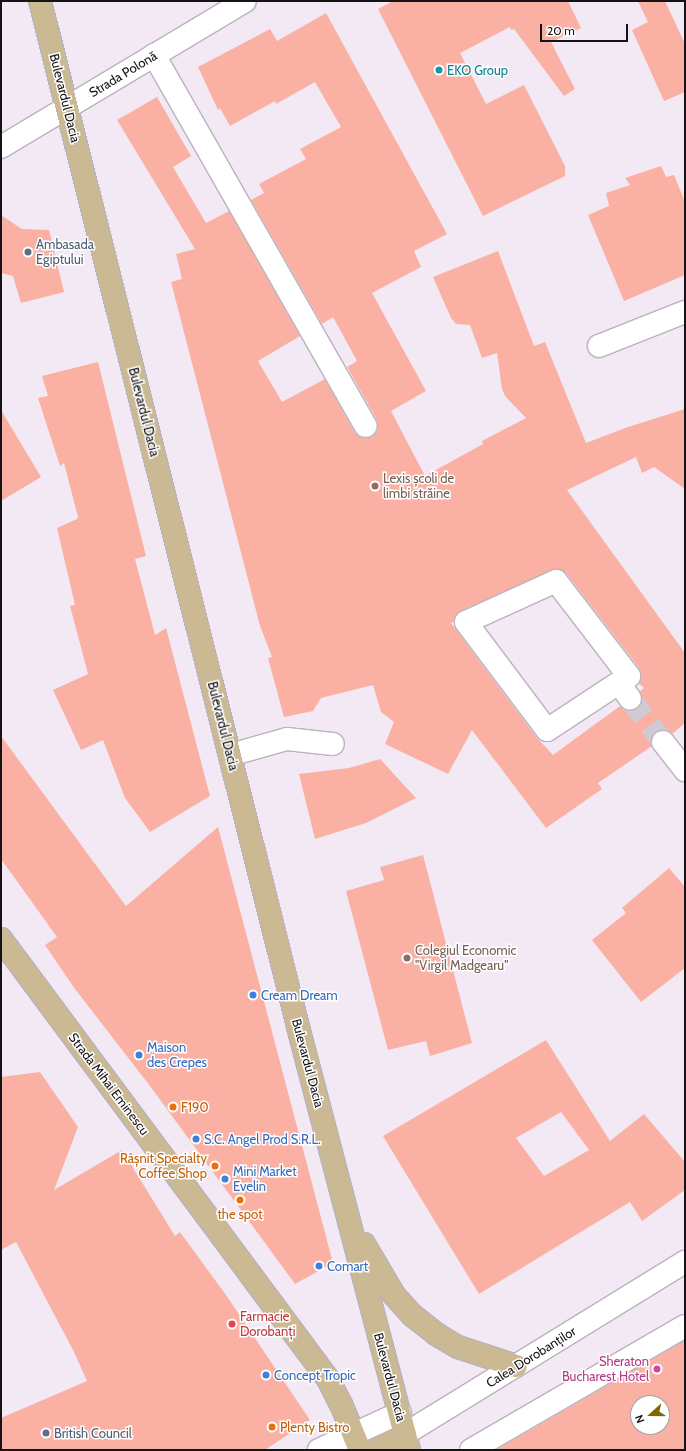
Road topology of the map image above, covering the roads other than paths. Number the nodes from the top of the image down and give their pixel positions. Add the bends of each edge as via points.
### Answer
1 (40, 1) edge
2 (245, 1) edge
3 (154, 55) junction
4 (68, 107) junction
5 (1, 147) edge
6 (685, 312) edge
7 (599, 346) dead end
8 (366, 426) dead end
9 (624, 691) joint
10 (663, 742) tunnel mouth
11 (333, 744) dead end
12 (230, 755) junction
13 (685, 770) edge
14 (1, 939) edge
15 (349, 1217) junction
16 (685, 1262) edge
17 (685, 1326) edge
18 (516, 1366) junction
19 (400, 1413) junction
20 (356, 1442) edge
21 (407, 1442) edge
22 (319, 1450) edge
23 (376, 1450) edge
24 (471, 1450) edge

1 - 4 main road, Bulevardul Dacia
2 - 3 street, Strada Polonă
3 - 4 street, Strada Polonă
3 - 8 street
4 - 5 street, Strada Polonă
4 - 12 main road, Bulevardul Dacia
6 - 7 street
9 - 9 street via 629,676 556,581 466,622 547,730
10 - 13 street
11 - 12 street via 287,739
12 - 15 main road, Bulevardul Dacia
14 - 20 main road, Strada Mihai Eminescu via 328,1379 342,1404
15 - 18 main road via 382,1276 412,1315 436,1334 458,1346
15 - 19 main road, Bulevardul Dacia
16 - 18 street, Calea Dorobanților
17 - 24 street
18 - 21 street, Calea Dorobanților
19 - 20 street
19 - 21 main road, Bulevardul Dacia
20 - 22 street
21 - 23 main road, Calea Dorobanților

